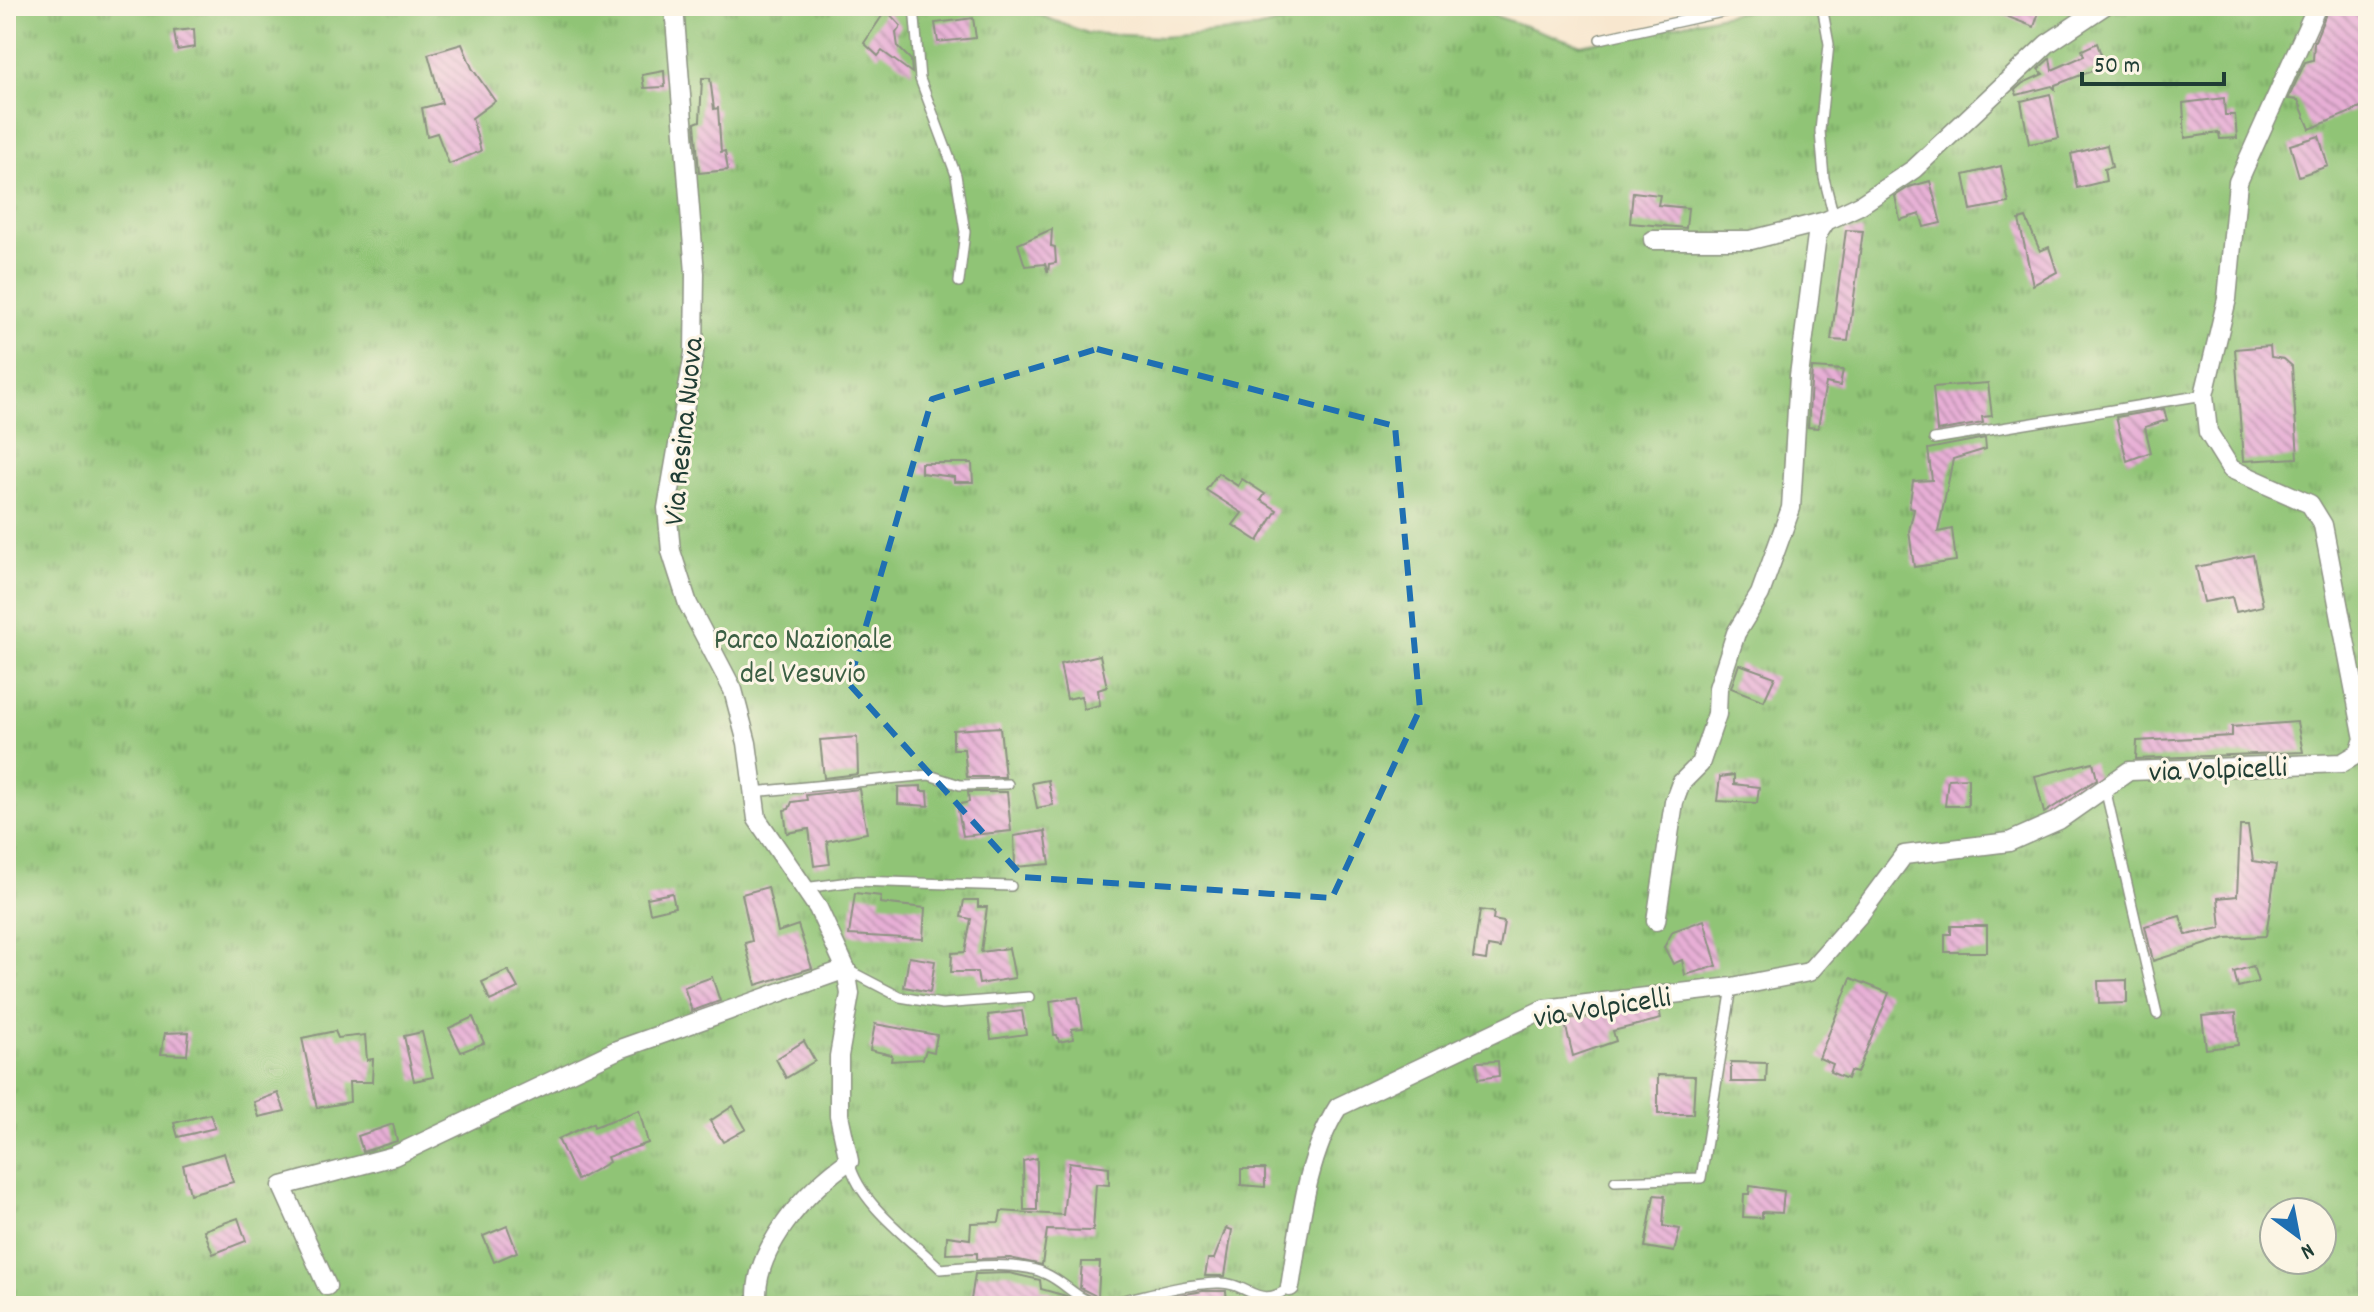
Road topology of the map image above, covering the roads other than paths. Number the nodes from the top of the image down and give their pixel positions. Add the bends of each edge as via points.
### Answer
1 (674, 6) edge
2 (914, 6) edge
3 (1750, 6) edge
4 (1822, 6) edge
5 (2104, 6) edge
6 (2317, 6) edge
7 (1600, 39) dead end
8 (1825, 224) junction
9 (1653, 240) dead end
10 (959, 282) dead end
11 (2204, 395) junction
12 (1934, 439) dead end
13 (1008, 784) dead end
14 (2105, 788) junction
15 (752, 792) junction
16 (1011, 886) dead end
17 (803, 888) junction
18 (1656, 921) dead end
19 (846, 969) junction
20 (1732, 987) junction
21 (1029, 997) dead end
22 (2157, 1014) dead end
23 (849, 1161) junction
24 (1615, 1181) dead end
25 (327, 1286) dead end
26 (1290, 1287) joint
27 (758, 1306) edge

1 - 15 street, Via Resina Nuova via 695,273 694,353 667,508 671,551 688,604 733,690 747,743
2 - 10 lane via 920,79 956,175 965,232
3 - 7 lane
4 - 8 lane via 1829,44 1820,131
5 - 8 street via 2047,44 1914,169
6 - 11 street, via Volpicelli via 2238,182 2227,299
8 - 9 street via 1751,240
8 - 18 street via 1799,376 1791,508 1760,594 1736,633 1700,764 1681,783 1674,802
11 - 12 lane
11 - 14 street, via Volpicelli via 2208,432 2231,469 2310,504 2323,525 2364,739 2359,753 2342,763 2129,771
13 - 15 lane via 960,785 929,775
14 - 20 street, via Volpicelli via 2059,820 2009,842 1904,855 1809,972
14 - 22 lane
15 - 17 street, Via Resina Nuova via 757,819
16 - 17 lane via 857,881
17 - 19 street, Via Resina Nuova
19 - 21 lane via 900,997 942,1004
19 - 23 street, Via Resina Nuova via 850,994 839,1056 839,1115
19 - 25 street via 617,1050 394,1156 282,1186
20 - 24 lane via 1701,1178
20 - 26 street, via Volpicelli via 1544,1009 1338,1107 1323,1131 1305,1198
23 - 26 lane, Via Resina Nuova via 853,1179 870,1200 941,1269 984,1265 1045,1272 1088,1303 1100,1305 1220,1282 1267,1301 1278,1299
23 - 27 street via 819,1181 768,1249 756,1293

